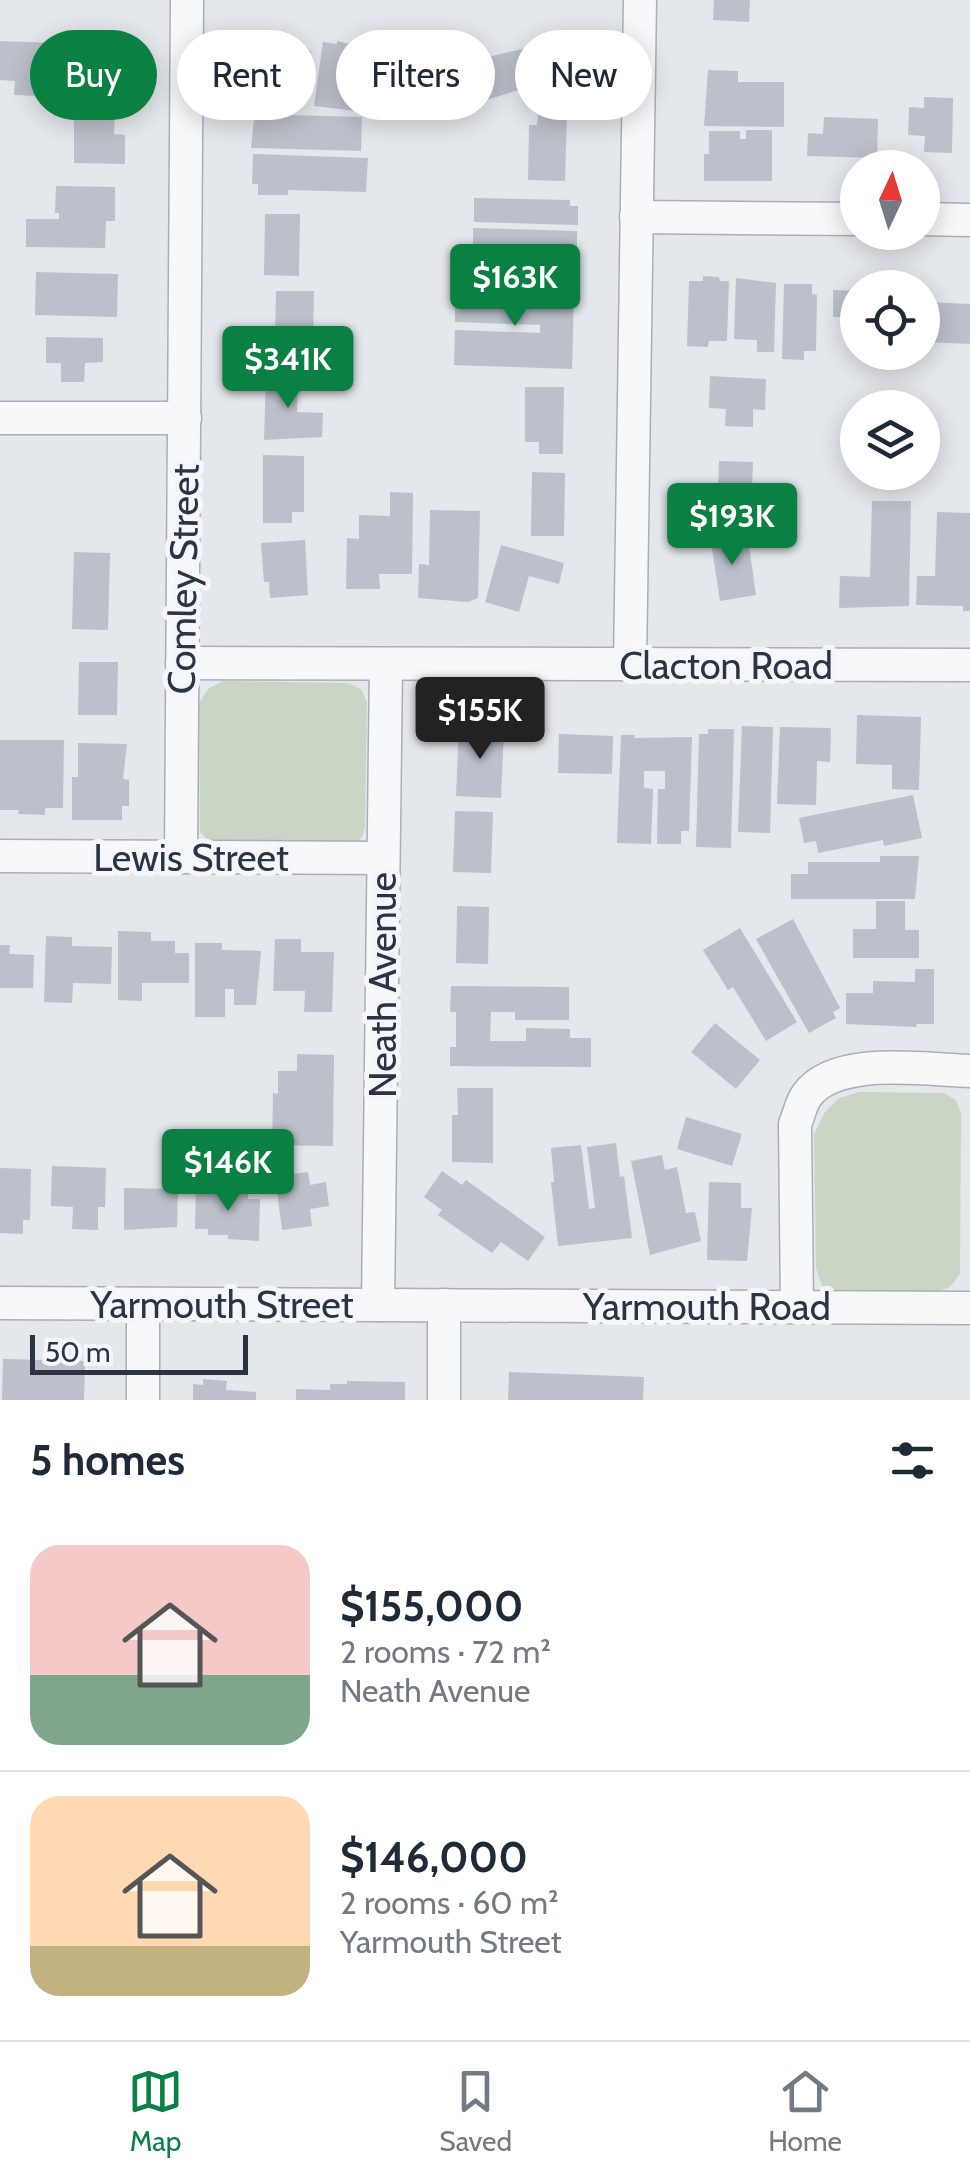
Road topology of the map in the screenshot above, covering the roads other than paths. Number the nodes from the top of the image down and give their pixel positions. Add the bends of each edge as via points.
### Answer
1 (187, 0) edge
2 (640, 0) edge
3 (636, 217) junction
4 (840, 219) edge
5 (940, 219) edge
6 (970, 220) edge
7 (0, 418) edge
8 (185, 418) junction
9 (182, 663) junction
10 (630, 665) junction
11 (386, 666) junction
12 (970, 666) edge
13 (0, 856) edge
14 (180, 857) junction
15 (382, 858) junction
16 (970, 1071) edge
17 (0, 1303) edge
18 (144, 1304) junction
19 (444, 1304) junction
20 (378, 1305) junction
21 (797, 1306) junction
22 (970, 1308) edge
23 (143, 1400) edge
24 (444, 1400) edge

1 - 8 street, Comley Street
2 - 3 street
3 - 4 street
3 - 10 street
5 - 6 street
7 - 8 street
8 - 9 street, Comley Street
9 - 11 street, Clacton Road
9 - 14 street, Comley Street
10 - 11 street, Clacton Road
10 - 12 street, Clacton Road
11 - 15 street, Neath Avenue
13 - 14 street, Lewis Street
14 - 15 street, Lewis Street
15 - 20 street, Neath Avenue
16 - 21 street via 855,1069 828,1076 806,1096 795,1124
17 - 18 street, Yarmouth Street
18 - 20 street, Yarmouth Street
18 - 23 street
19 - 20 street, Yarmouth Street
19 - 21 street, Yarmouth Road
19 - 24 street
21 - 22 street, Yarmouth Road

